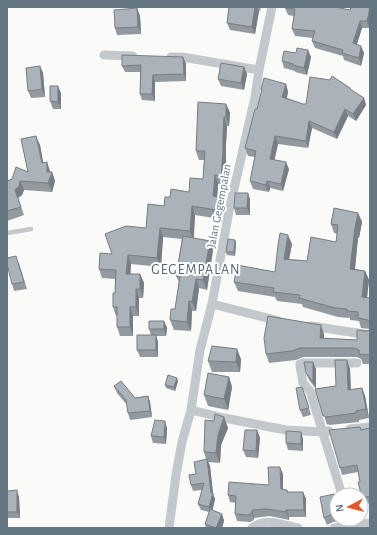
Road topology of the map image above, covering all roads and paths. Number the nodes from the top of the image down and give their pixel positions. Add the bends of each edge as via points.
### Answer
1 (272, 7) edge
2 (365, 7) edge
3 (370, 8) edge
4 (104, 55) dead end
5 (143, 56) edge
6 (159, 57) edge
7 (258, 70) junction
8 (31, 229) dead end
9 (7, 233) edge
10 (212, 304) junction
11 (287, 322) edge
12 (301, 325) edge
13 (370, 334) edge
14 (357, 363) dead end
15 (191, 410) junction
16 (370, 427) edge
17 (323, 432) junction
18 (340, 487) edge
19 (169, 528) edge
20 (252, 528) edge
21 (298, 528) edge

1 - 7 street, Jalan Gegempalan
2 - 3 street
4 - 5 street
6 - 7 street via 182,58
7 - 10 street, Jalan Gegempalan via 255,97 229,212
8 - 9 lane
10 - 11 street
10 - 15 street, Jalan Gegempalan via 200,350
12 - 13 street
14 - 17 street via 300,364 303,383 310,391
15 - 17 street via 286,430
15 - 19 street, Jalan Gegempalan via 182,442
16 - 17 street
17 - 18 street
20 - 21 street via 265,522

